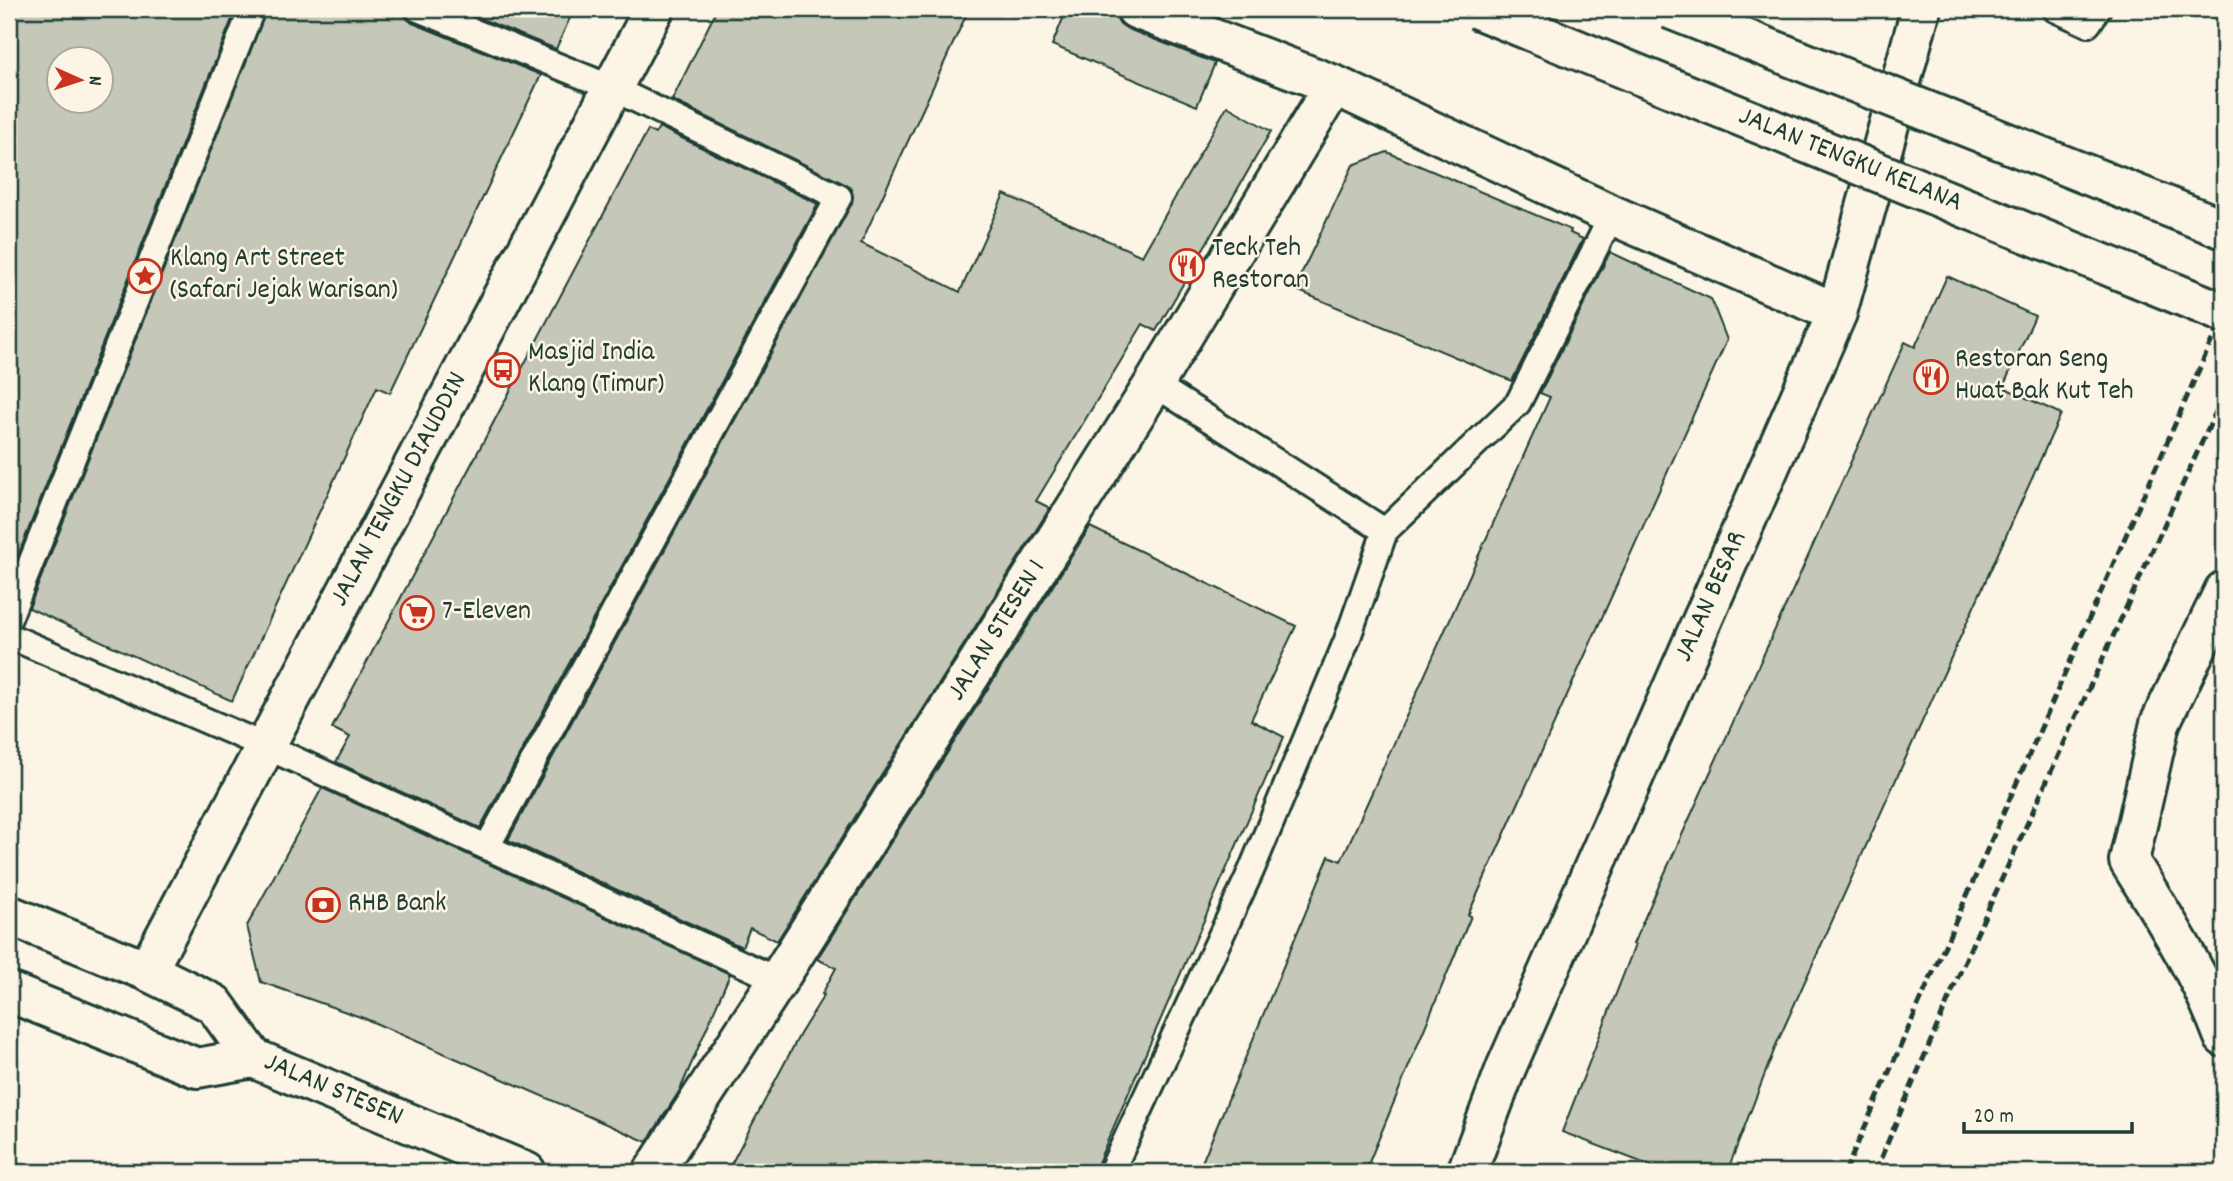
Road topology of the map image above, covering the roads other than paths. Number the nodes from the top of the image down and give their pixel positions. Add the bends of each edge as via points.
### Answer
1 (252, 9) edge
2 (418, 9) edge
3 (654, 9) edge
4 (1136, 9) edge
5 (1476, 9) edge
6 (1670, 9) edge
7 (1921, 9) edge
8 (2055, 9) edge
9 (2098, 9) edge
10 (1334, 85) junction
11 (612, 88) junction
12 (1612, 215) junction
13 (2224, 229) edge
14 (1836, 313) junction
15 (2224, 313) edge
16 (1154, 384) junction
17 (1385, 531) junction
18 (2224, 591) edge
19 (9, 618) edge
20 (9, 636) edge
21 (265, 746) junction
22 (487, 847) junction
23 (9, 915) edge
24 (147, 971) junction
25 (778, 980) junction
26 (9, 992) edge
27 (2224, 1037) edge
28 (253, 1058) junction
29 (526, 1172) edge
30 (653, 1172) edge
31 (1111, 1172) edge
32 (1467, 1172) edge

1 - 19 lane
2 - 11 lane
3 - 11 main road, JALAN TENGKU DIAUDDIN
4 - 10 main road
5 - 15 main road, JALAN TENGKU KELANA, bridge
6 - 13 main road, bridge
7 - 14 main road, JALAN BESAR
8 - 9 lane via 2088,24
10 - 12 main road
10 - 16 main road, JALAN STESEN 1
11 - 21 main road, JALAN TENGKU DIAUDDIN
11 - 22 lane via 839,197
12 - 14 main road
12 - 17 lane via 1518,403
14 - 32 main road, JALAN BESAR via 1506,1068
16 - 17 lane
16 - 25 main road, JALAN STESEN 1
17 - 31 lane via 1347,640 1251,872
18 - 27 main road via 2160,723 2129,861 2209,997
20 - 21 lane
21 - 22 lane
21 - 24 main road, JALAN TENGKU DIAUDDIN
22 - 25 lane
23 - 24 main road, JALAN STESEN
24 - 28 main road, JALAN STESEN via 214,1004
25 - 30 main road, JALAN STESEN 1
26 - 28 main road via 197,1068
28 - 29 main road, JALAN STESEN

